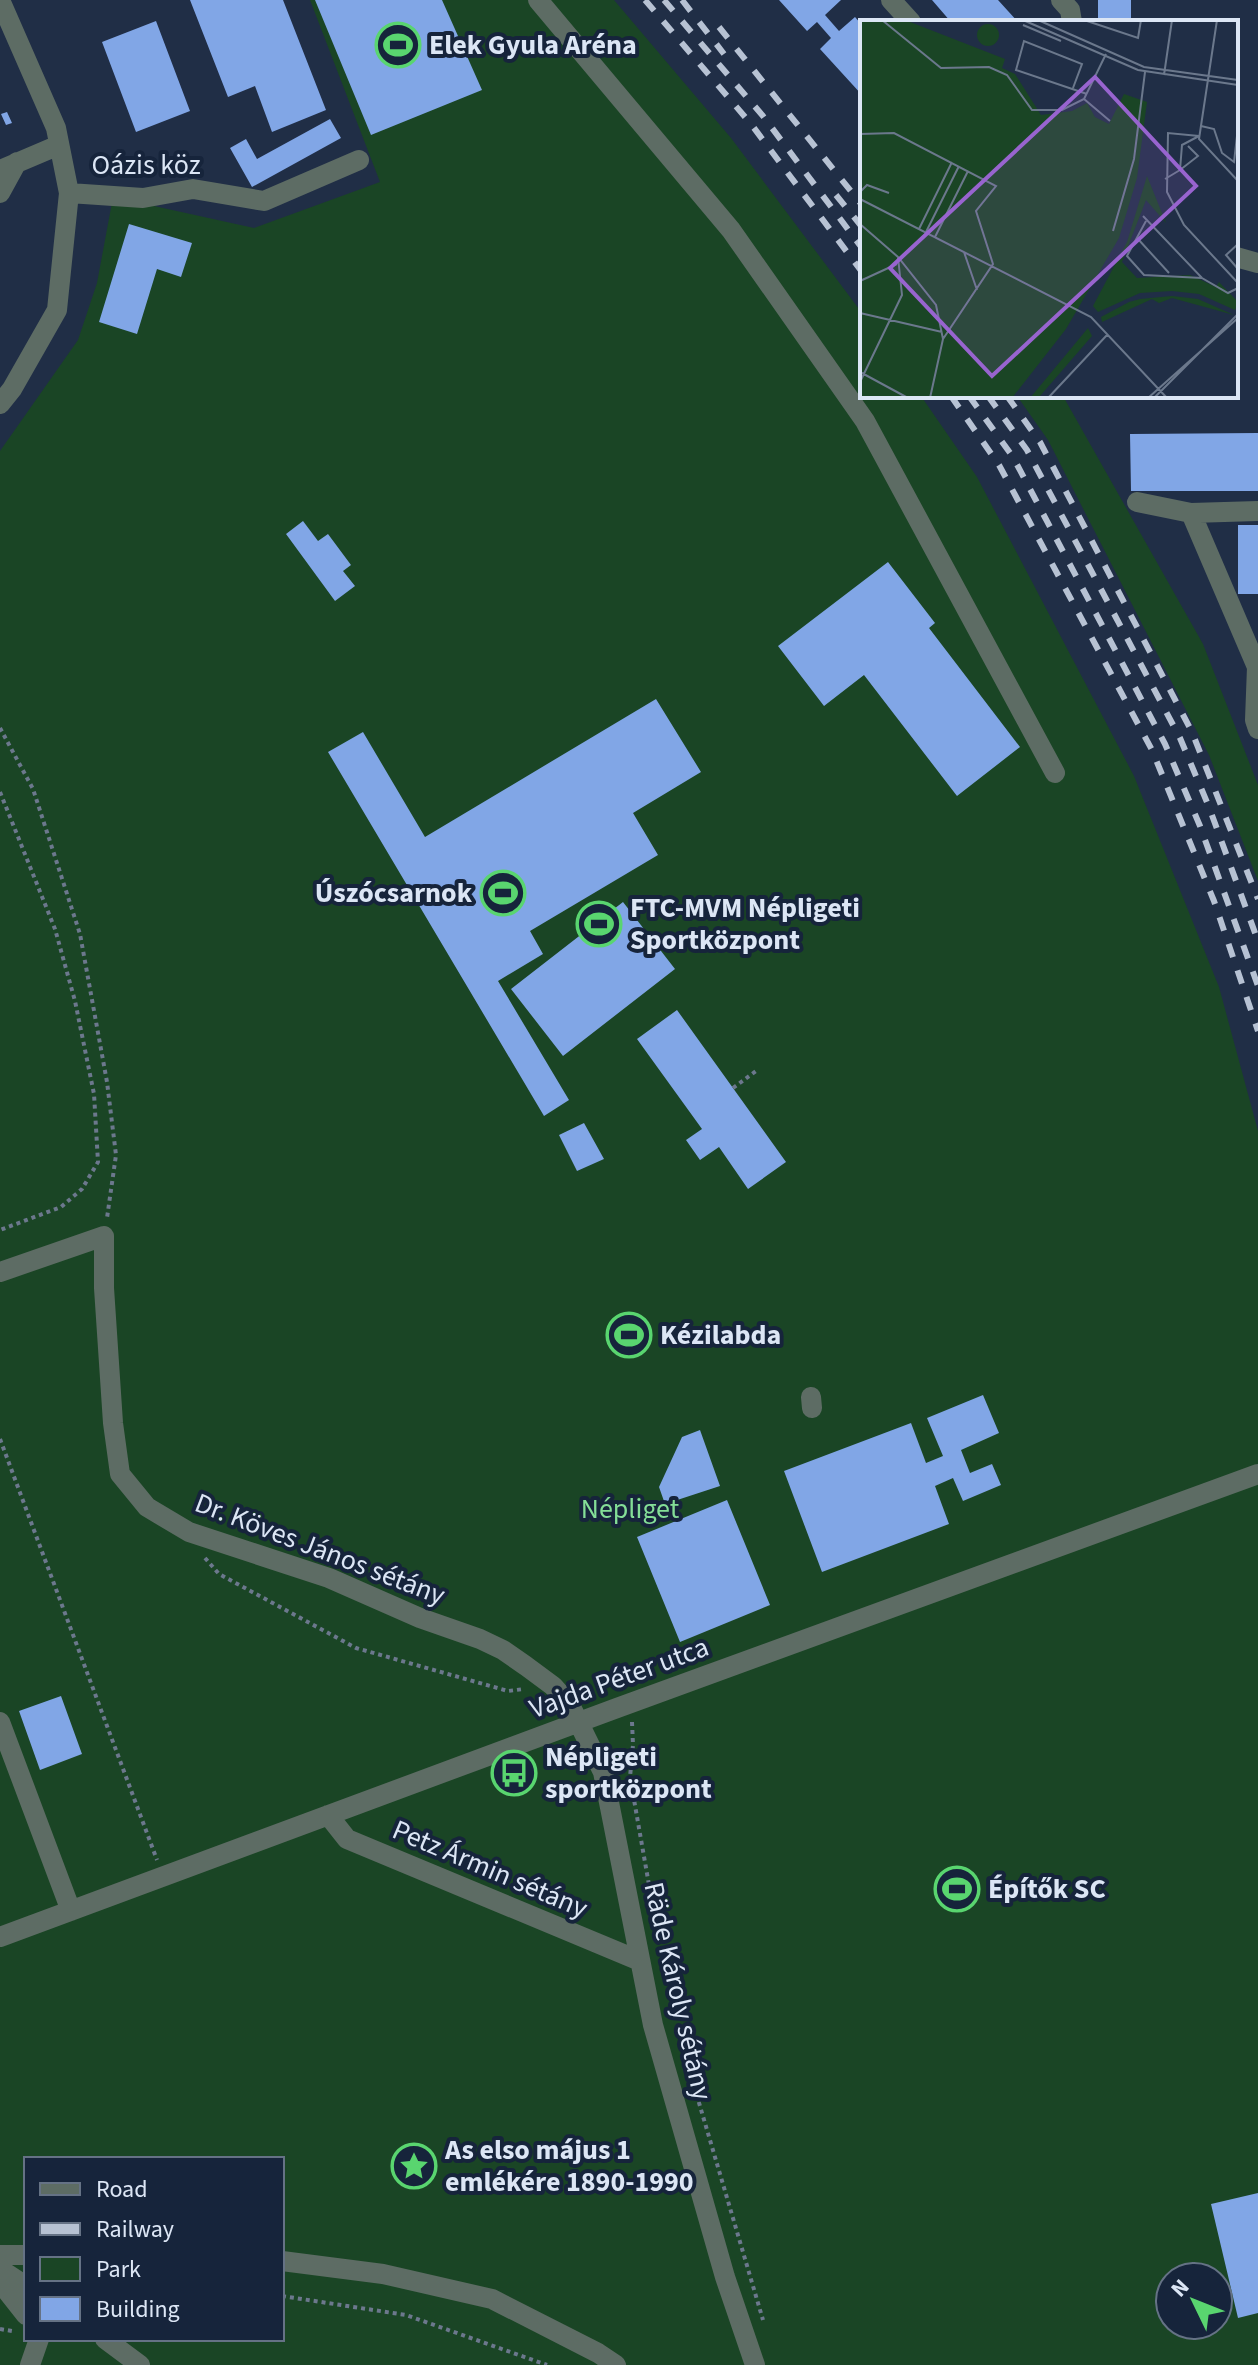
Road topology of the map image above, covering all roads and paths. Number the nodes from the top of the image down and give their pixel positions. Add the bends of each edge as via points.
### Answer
1 (0, 0) edge
2 (538, 0) edge
3 (891, 0) edge
4 (909, 20) edge
5 (59, 145) junction
6 (359, 160) dead end
7 (9, 166) edge
8 (0, 193) edge
9 (69, 193) junction
10 (1238, 258) edge
11 (1258, 263) edge
12 (0, 404) edge
13 (1137, 502) dead end
14 (1258, 511) edge
15 (1191, 513) junction
16 (1258, 667) edge
17 (0, 728) edge
18 (1258, 729) edge
19 (1055, 773) dead end
20 (0, 792) edge
21 (756, 1071) dead end
22 (733, 1088) dead end
23 (0, 1230) edge
24 (104, 1236) junction
25 (0, 1272) edge
26 (0, 1439) edge
27 (1258, 1474) edge
28 (189, 1532) junction
29 (553, 1686) junction
30 (632, 1718) dead end
31 (0, 1722) edge
32 (578, 1723) junction
33 (328, 1815) junction
34 (163, 1877) junction
35 (71, 1911) junction
36 (657, 1928) dead end
37 (0, 1937) edge
38 (640, 1961) junction
39 (689, 2071) dead end
40 (0, 2255) edge
41 (24, 2255) edge
42 (284, 2261) edge
43 (0, 2269) edge
44 (750, 2269) dead end
45 (0, 2282) edge
46 (24, 2285) edge
47 (284, 2296) edge
48 (24, 2312) edge
49 (38, 2341) edge
50 (108, 2341) edge
51 (30, 2365) edge
52 (140, 2365) edge
53 (547, 2365) edge
54 (616, 2365) edge
55 (755, 2365) edge

1 - 5 street
2 - 19 street via 731,230 865,421
3 - 4 street
5 - 7 street
5 - 9 street
6 - 9 street, Oázis köz via 264,201 193,189 143,198
7 - 8 street
9 - 12 street via 57,310
10 - 11 street
13 - 15 street
14 - 15 street
15 - 16 street
16 - 18 street
17 - 24 path via 33,789 80,934 116,1155
20 - 23 path via 55,929 75,1001 94,1094 98,1162 82,1189 61,1207
21 - 22 path
24 - 25 street
24 - 28 street, Dr. Köves János sétány via 120,1474 147,1507
26 - 34 path
27 - 32 street, Vajda Péter utca
28 - 29 street, Dr. Köves János sétány via 329,1578 480,1639
28 - 29 path via 219,1574 356,1648 508,1691
29 - 32 street, Dr. Köves János sétány
30 - 36 path via 630,1777
31 - 35 street
32 - 33 street, Vajda Péter utca
32 - 38 street, Räde Károly sétány via 603,1772
33 - 34 street, Vajda Péter utca
33 - 38 street, Petz Ármin sétány via 347,1839
34 - 35 street, Vajda Péter utca
35 - 37 street, Vajda Péter utca
38 - 55 street, Räde Károly sétány via 685,2139
39 - 44 path
40 - 41 street
42 - 54 street via 383,2274 492,2299
43 - 46 street
45 - 48 street
47 - 53 path via 406,2315
49 - 51 street
50 - 52 street

